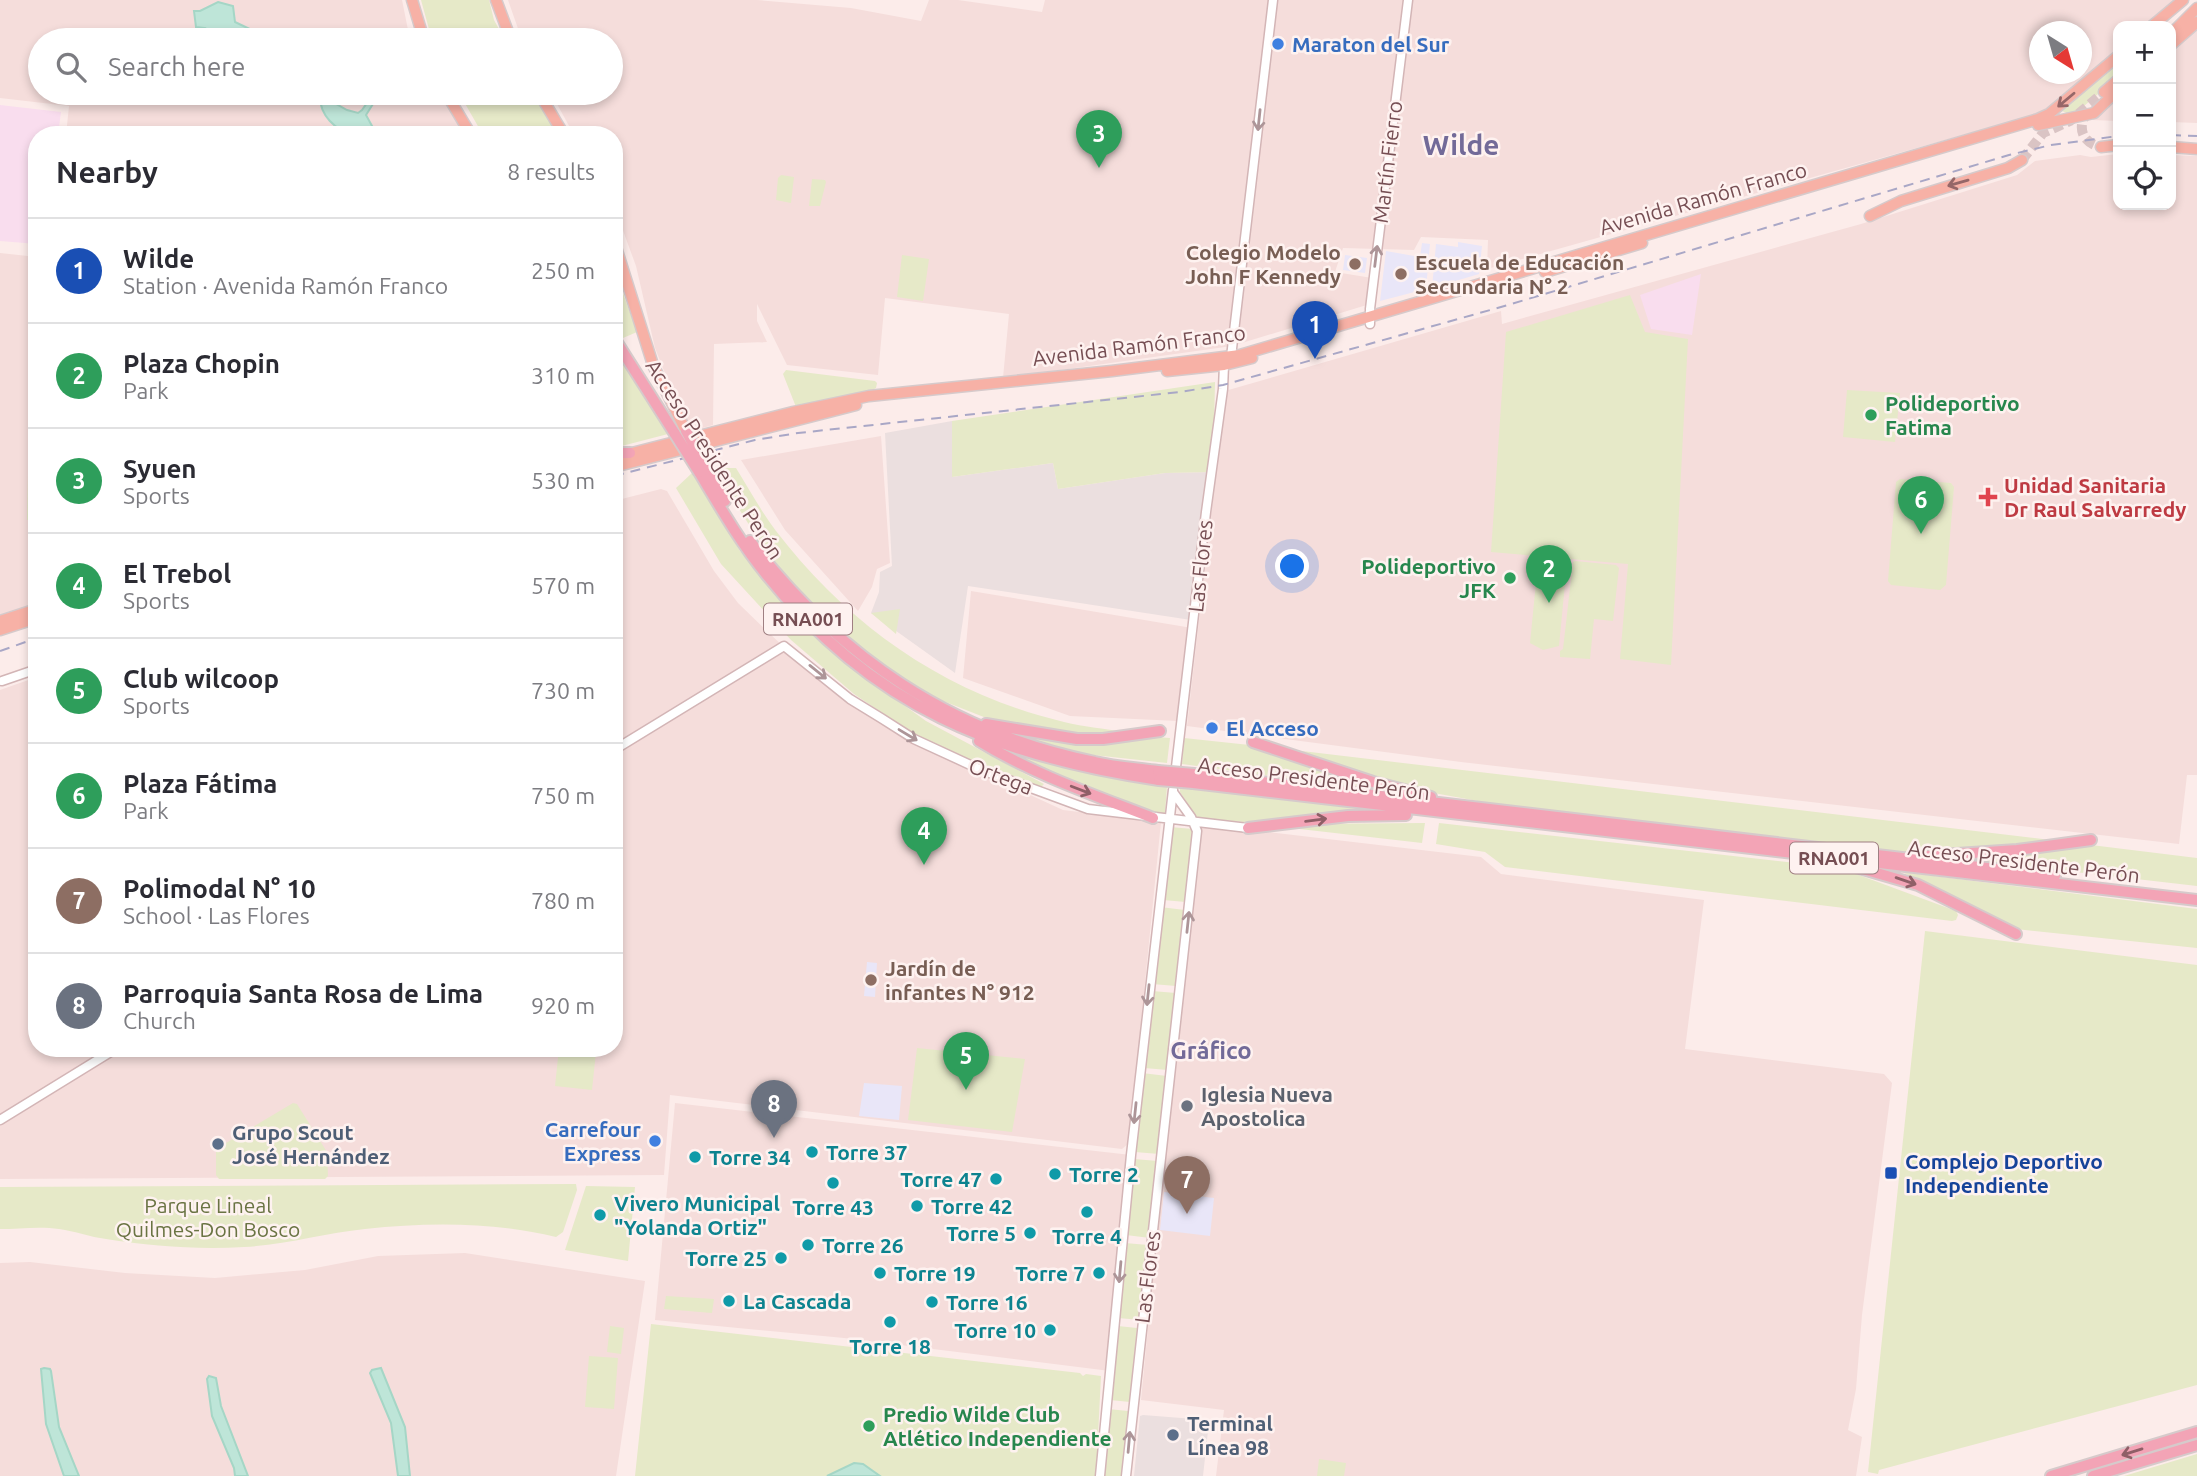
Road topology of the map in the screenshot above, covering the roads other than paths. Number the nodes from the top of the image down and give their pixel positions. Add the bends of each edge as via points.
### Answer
1 (412, 0) edge
2 (496, 0) edge
3 (1273, 0) edge
4 (1408, 0) edge
5 (2183, 0) edge
6 (2197, 8) edge
7 (2197, 16) edge
8 (2158, 21) edge
9 (2197, 22) edge
10 (420, 28) edge
11 (506, 28) edge
12 (2176, 31) edge
13 (2176, 32) edge
14 (2176, 41) edge
15 (2113, 60) edge
16 (2116, 84) edge
17 (2106, 92) tunnel mouth
18 (2113, 95) edge
19 (453, 105) edge
20 (546, 105) edge
21 (466, 126) edge
22 (559, 126) edge
23 (2113, 146) edge
24 (2101, 147) dead end
25 (2176, 147) edge
26 (2197, 149) edge
27 (2021, 160) tunnel mouth
28 (1870, 216) dead end
29 (623, 270) edge
30 (1369, 320) junction
31 (623, 352) edge
32 (623, 359) edge
33 (1227, 361) junction
34 (637, 375) junction
35 (680, 432) junction
36 (713, 437) junction
37 (630, 453) joint
38 (623, 454) edge
39 (623, 464) edge
40 (28, 612) edge
41 (0, 621) edge
42 (28, 621) edge
43 (0, 630) edge
44 (28, 672) edge
45 (1, 678) edge
46 (956, 721) junction
47 (1160, 731) dead end
48 (1253, 742) dead end
49 (623, 744) edge
50 (1176, 767) dead end
51 (1194, 779) junction
52 (1485, 809) junction
53 (1471, 816) junction
54 (1153, 818) junction
55 (1169, 819) junction
56 (1195, 823) junction
57 (1248, 828) joint
58 (2091, 840) dead end
59 (1792, 853) junction
60 (1863, 854) junction
61 (2197, 893) edge
62 (2197, 900) edge
63 (2016, 934) dead end
64 (102, 1057) edge
65 (0, 1120) edge
66 (2197, 1432) edge
67 (2197, 1445) edge
68 (1100, 1476) edge
69 (1126, 1476) edge
70 (2051, 1476) edge
71 (2093, 1476) edge

1 - 10 main road
2 - 11 main road
3 -> 33 street, Las Flores
30 -> 4 street, Martín Fierro
5 - 8 main road
6 - 12 main road
7 - 13 main road
9 - 14 main road
15 -> 30 main road, Avenida Ramón Franco via 2038,119
16 - 17 main road
18 - 30 main road, Avenida Ramón Franco via 2094,113 2039,124
19 - 21 main road
20 - 22 main road
23 - 24 main road
25 - 26 main road
27 -> 28 main road
29 - 35 main road
30 - 33 main road, Avenida Ramón Franco
31 - 34 highway, Acceso Presidente Perón / RNA001
32 - 34 highway
33 - 36 main road, Avenida Ramón Franco via 869,396
33 - 50 street, Las Flores
34 - 35 highway, Acceso Presidente Perón / RNA001
35 - 46 highway, Acceso Presidente Perón / RNA001, bridge via 748,538 817,618 878,669
36 - 37 main road
36 - 39 main road
37 - 38 highway
40 - 41 main road
42 - 43 main road
44 - 45 street
46 - 47 highway via 1067,738 1103,739
46 - 51 highway, Acceso Presidente Perón / RNA001, bridge via 1064,755
46 -> 54 highway via 1021,765
48 - 52 highway via 1373,782
49 -> 54 street, Ortega via 784,646 850,699 950,756 1077,806
51 - 52 highway, Acceso Presidente Perón / RNA001
51 - 53 highway, Acceso Presidente Perón / RNA001
52 - 60 highway, Acceso Presidente Perón / RNA001
57 -> 53 highway via 1348,816
53 - 59 highway, Acceso Presidente Perón / RNA001
54 - 55 street, Ortega
55 - 56 street, Ortega
55 - 56 street, Las Flores via 1173,789
55 -> 68 street, Las Flores via 1130,1155
56 - 57 street, Ortega
69 -> 56 street, Las Flores
58 - 60 highway via 1929,856
59 - 62 highway, Acceso Presidente Perón / RNA001
59 -> 63 highway via 1906,881
60 - 61 highway, Acceso Presidente Perón / RNA001
64 - 65 street
66 -> 70 highway
67 - 71 highway

